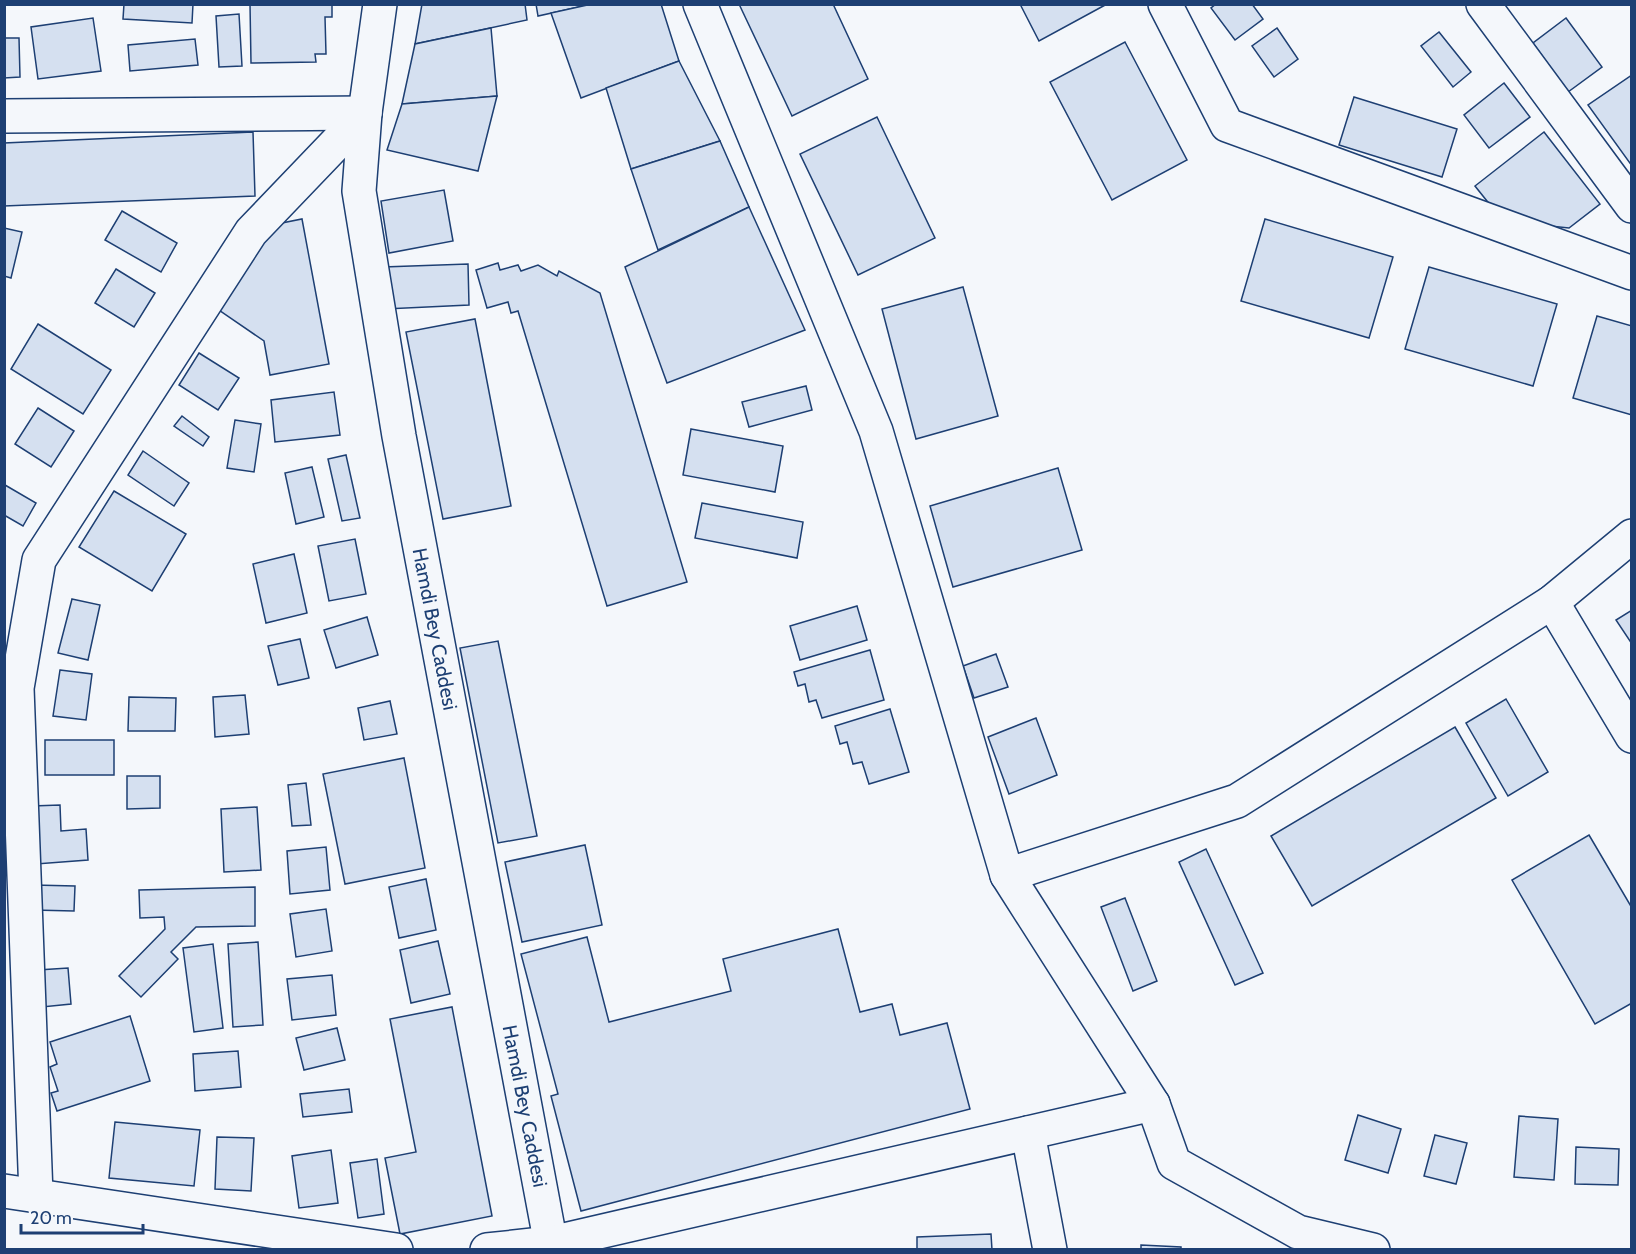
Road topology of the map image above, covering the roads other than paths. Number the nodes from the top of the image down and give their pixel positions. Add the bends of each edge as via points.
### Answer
1 (380, 4) edge
2 (700, 4) edge
3 (1165, 4) edge
4 (1483, 4) edge
5 (365, 113) junction
6 (4, 116) edge
7 (1632, 206) edge
8 (1630, 270) edge
9 (1632, 536) edge
10 (1552, 602) junction
11 (1632, 736) edge
12 (1006, 875) junction
13 (1153, 1104) junction
14 (1028, 1133) junction
15 (20, 1193) edge
16 (551, 1246) edge
17 (396, 1250) edge
18 (487, 1250) edge
19 (1050, 1250) edge
20 (1373, 1250) edge

1 - 5 street, Hamdi Bey Caddesi
2 - 12 street via 876,431
3 - 8 street via 1227,125
4 - 7 street
5 - 6 street
5 - 15 street via 251,232 39,560 17,688
5 - 16 street, Hamdi Bey Caddesi via 359,191 397,424
9 - 10 street
10 - 11 street
10 - 12 street via 1237,801
12 - 13 street
13 - 14 street
13 - 20 street via 1174,1162 1298,1232
14 - 16 street
14 - 19 street
15 - 17 street
16 - 18 street

